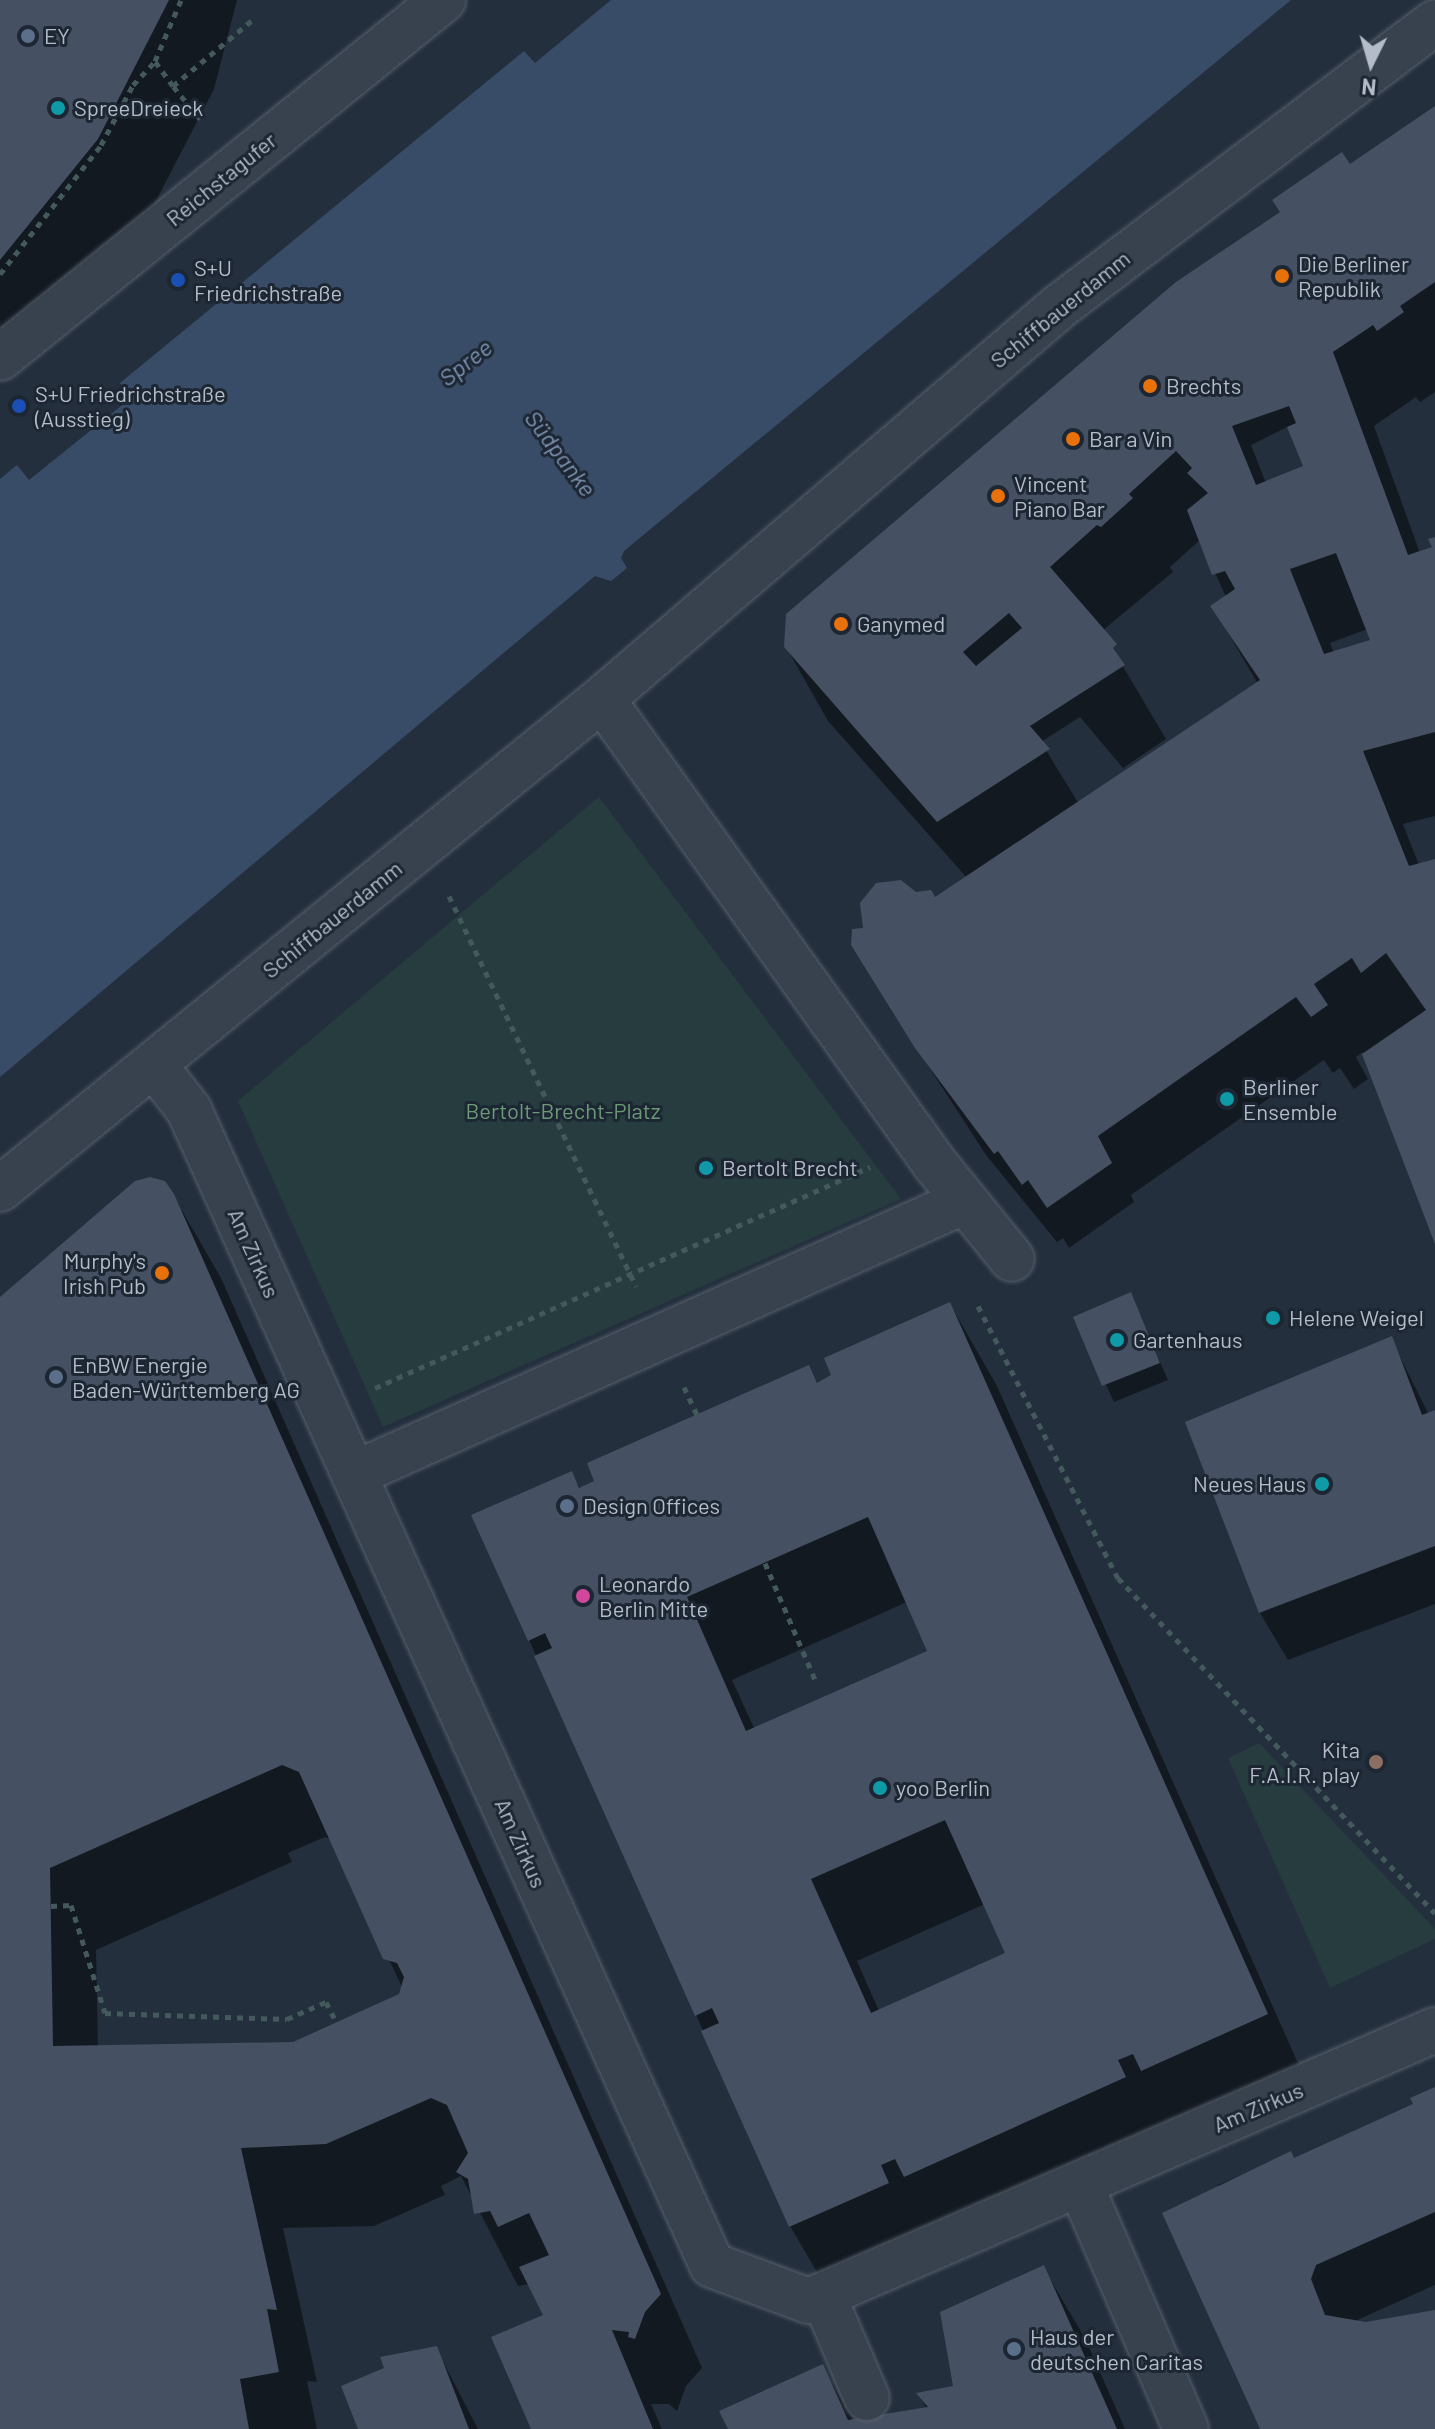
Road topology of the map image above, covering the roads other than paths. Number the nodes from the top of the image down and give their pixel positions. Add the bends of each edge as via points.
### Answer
1 (443, 0) edge
2 (1435, 22) edge
3 (0, 358) edge
4 (602, 699) junction
5 (154, 1065) junction
6 (0, 1189) edge
7 (963, 1202) junction
8 (1012, 1259) dead end
9 (354, 1474) junction
10 (1435, 2030) edge
11 (1080, 2184) junction
12 (823, 2295) junction
13 (867, 2398) dead end
14 (1186, 2429) edge

1 - 3 street, Reichstagufer
2 - 4 street, Schiffbauerdamm via 1060,306
4 - 5 street, Schiffbauerdamm
4 - 7 street
5 - 6 street, Schiffbauerdamm
5 - 9 street, Am Zirkus via 189,1110
7 - 8 street
7 - 9 street
9 - 12 street, Am Zirkus via 712,2265 809,2301
10 - 11 street, Am Zirkus
11 - 12 street, Am Zirkus
11 - 14 street
12 - 13 street

